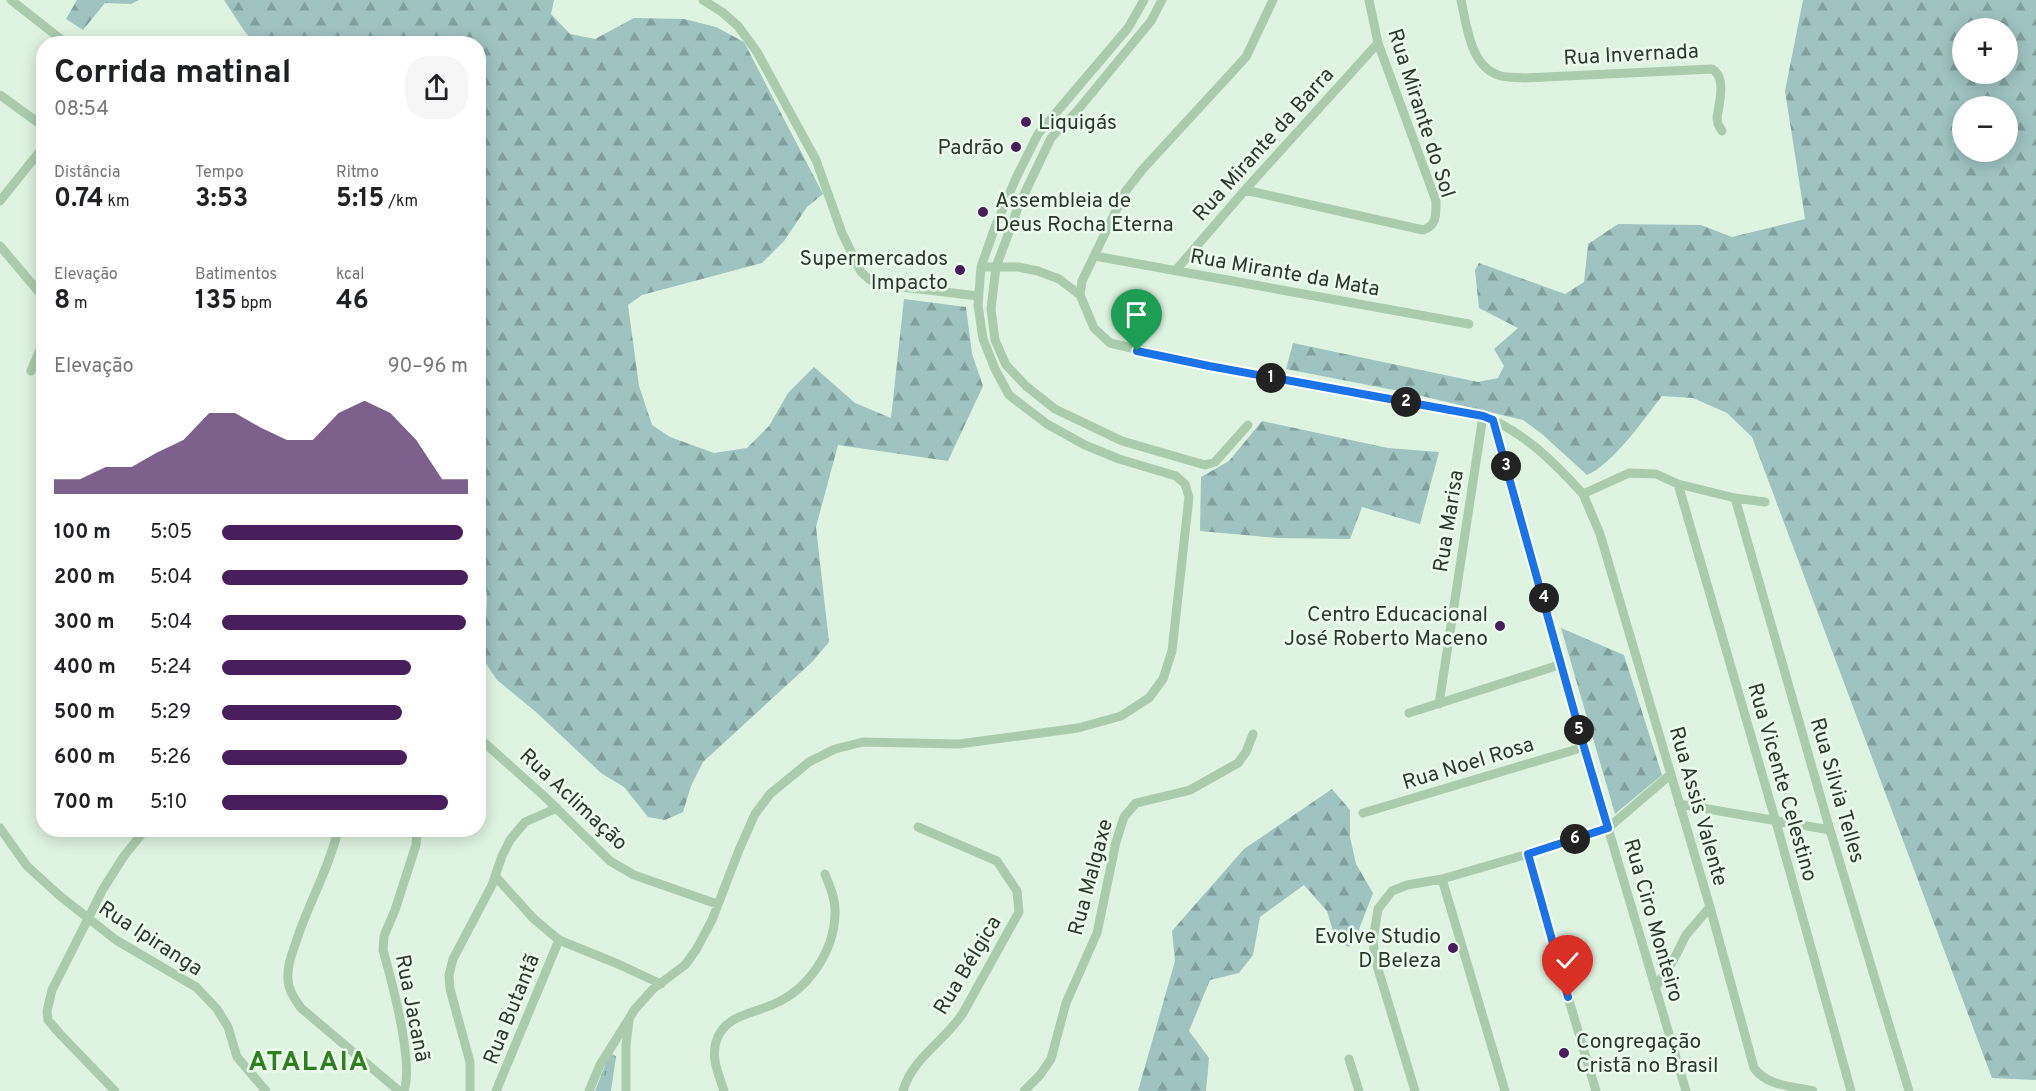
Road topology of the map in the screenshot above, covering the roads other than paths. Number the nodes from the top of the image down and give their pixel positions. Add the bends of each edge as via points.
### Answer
1 (11, 0) edge
2 (703, 0) edge
3 (1144, 0) edge
4 (1162, 0) edge
5 (1273, 0) edge
6 (1369, 0) edge
7 (1461, 0) edge
8 (57, 36) edge
9 (1378, 43) junction
10 (0, 95) edge
11 (36, 121) edge
12 (1722, 131) dead end
13 (36, 156) edge
14 (1245, 190) junction
15 (0, 201) edge
16 (0, 246) edge
17 (1095, 256) junction
18 (981, 267) junction
19 (996, 267) junction
20 (1176, 270) junction
21 (35, 289) edge
22 (1080, 295) junction
23 (978, 296) junction
24 (1469, 324) dead end
25 (36, 359) edge
26 (31, 371) dead end
27 (1055, 409) junction
28 (1483, 416) junction
29 (1493, 420) junction
30 (1047, 423) junction
31 (1248, 425) dead end
32 (1678, 484) junction
33 (1583, 494) junction
34 (1735, 498) junction
35 (1765, 502) dead end
36 (1562, 664) junction
37 (1439, 704) junction
38 (1409, 713) dead end
39 (1252, 734) dead end
40 (486, 743) edge
41 (1584, 747) junction
42 (1671, 774) junction
43 (1679, 804) junction
44 (556, 808) junction
45 (1363, 813) dead end
46 (1776, 822) junction
47 (918, 827) dead end
48 (0, 828) edge
49 (1608, 828) junction
50 (1830, 830) junction
51 (139, 837) edge
52 (336, 837) edge
53 (417, 837) edge
54 (1528, 854) junction
55 (825, 874) dead end
56 (495, 876) junction
57 (1442, 879) junction
58 (717, 904) junction
59 (1710, 907) junction
60 (87, 918) junction
61 (559, 940) junction
62 (661, 984) junction
63 (1655, 988) junction
64 (629, 1017) junction
65 (1350, 1059) dead end
66 (115, 1091) edge
67 (266, 1091) edge
68 (399, 1091) edge
69 (404, 1091) edge
70 (471, 1091) edge
71 (496, 1091) edge
72 (589, 1091) edge
73 (626, 1091) edge
74 (724, 1091) edge
75 (903, 1091) edge
76 (1024, 1091) edge
77 (1359, 1091) edge
78 (1415, 1091) edge
79 (1505, 1091) edge
80 (1596, 1091) edge
81 (1686, 1091) edge
82 (1813, 1091) edge
83 (1851, 1091) edge
84 (1909, 1091) edge

1 - 8 street
2 - 23 street via 738,26 757,52 816,160 861,272 886,285
3 - 18 street via 1128,28 1038,134
4 - 19 street via 1151,21 1051,138 1019,205
5 - 17 street via 1246,57 1125,192
6 - 9 street, Rua Mirante do Sol
7 - 12 street, Rua Invernada via 1474,54 1485,69 1502,77 1708,67 1717,71 1721,78 1717,118
9 - 14 street, Rua Mirante da Barra
9 - 14 street, Rua Mirante do Sol via 1436,201 1430,228 1423,230
10 - 11 street
13 - 15 street
14 - 20 street, Rua Mirante da Barra
16 - 21 street
17 - 20 street, Rua Mirante da Mata
17 - 22 street via 1082,281
18 - 19 street
18 - 23 street
19 - 22 street via 1038,271 1059,279
19 - 27 street via 991,309 996,340 1006,365
20 - 24 street, Rua Mirante da Mata
22 - 28 street, Rua Assis Valente via 1095,328 1110,343 1209,366
23 - 30 street via 983,339 1009,395
25 - 26 street
27 - 30 street
27 - 31 street via 1122,441 1205,465 1215,462
28 - 29 street, Rua Assis Valente
28 - 37 street, Rua Marisa
29 - 33 street, Rua Assis Valente via 1516,432
29 - 36 street, Rua Ciro Monteiro
30 - 58 street via 1085,445 1176,476 1185,484 1188,497 1178,610 1163,679 1149,698 1121,716 1078,728 959,744 863,742 821,755 770,794 755,814
32 - 33 street via 1656,474 1629,473
32 - 34 street
32 - 46 street, Rua Vicente Celestino
33 - 42 street, Rua Assis Valente via 1600,534
34 - 35 street
34 - 50 street, Rua Silvia Telles
36 - 37 street
36 - 41 street, Rua Ciro Monteiro
37 - 38 street
39 - 76 street, Rua Malgaxe via 1238,764 1190,790 1136,803 1124,818 1097,933 1066,1003 1051,1059
40 - 44 street, Rua Aclimação
41 - 45 street, Rua Noel Rosa
41 - 49 street, Rua Ciro Monteiro
42 - 43 street, Rua Assis Valente
42 - 49 street
43 - 46 street
43 - 59 street, Rua Assis Valente
44 - 56 street via 525,822 510,840
44 - 58 street, Rua Aclimação via 610,861 634,875
46 - 50 street
46 - 83 street, Rua Vicente Celestino
47 - 75 street, Rua Bélgica via 997,861 1017,891 1019,912 963,1014 912,1068
48 - 60 street, Rua Ipiranga via 39,879
49 - 54 street, Rua Ciro Monteiro
49 - 63 street, Rua Ciro Monteiro
50 - 84 street, Rua Silvia Telles
51 - 60 street
52 - 68 street via 290,960 291,994 301,1008
53 - 69 street, Rua Jacanã via 384,936 383,950 407,1059
54 - 57 street, Rua Ciro Monteiro
54 - 80 street
55 - 74 street via 834,897 835,914 824,955 811,977 791,995 737,1017 722,1030 714,1052
56 - 61 street
56 - 70 street via 453,959 449,975 470,1062
57 - 78 street, Rua Ciro Monteiro via 1392,891 1378,909 1375,923 1375,959
57 - 79 street
58 - 62 street via 696,950 685,965
59 - 63 street via 1686,935
59 - 82 street, Rua Assis Valente via 1754,1068 1768,1081
60 - 66 street via 50,995 48,1020
60 - 67 street, Rua Ipiranga via 116,940 196,987 217,1009 228,1027 237,1057
61 - 62 street
61 - 71 street, Rua Butantã
62 - 64 street
63 - 81 street, Rua Ciro Monteiro
64 - 72 street
64 - 73 street
65 - 77 street

